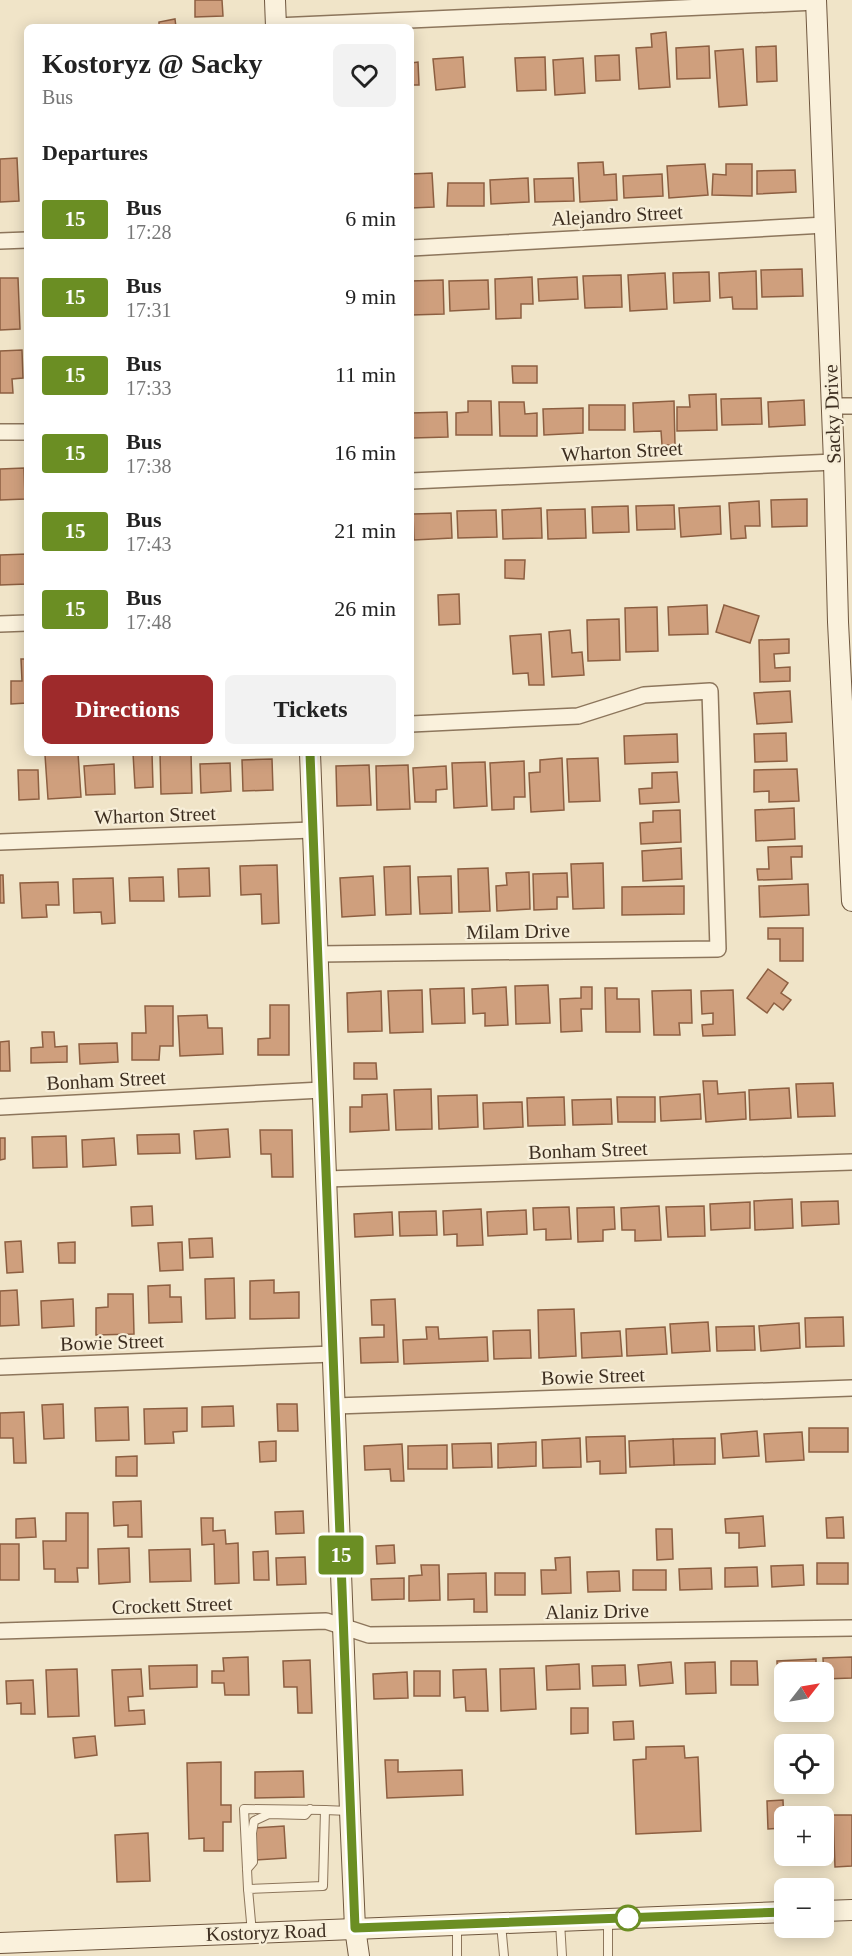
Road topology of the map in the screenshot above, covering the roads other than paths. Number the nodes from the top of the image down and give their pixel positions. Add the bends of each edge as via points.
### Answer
1 (275, 0) edge
2 (816, 1) edge
3 (276, 24) edge
4 (319, 24) edge
5 (825, 225) junction
6 (24, 240) edge
7 (0, 241) edge
8 (414, 248) edge
9 (831, 406) junction
10 (852, 406) edge
11 (0, 432) edge
12 (24, 432) edge
13 (834, 462) junction
14 (414, 481) edge
15 (845, 622) edge
16 (24, 623) edge
17 (0, 624) edge
18 (414, 724) edge
19 (310, 756) edge
20 (850, 814) edge
21 (312, 830) junction
22 (0, 842) edge
23 (852, 901) edge
24 (318, 954) junction
25 (322, 1090) junction
26 (0, 1107) edge
27 (852, 1162) edge
28 (326, 1179) junction
29 (333, 1354) junction
30 (0, 1367) edge
31 (852, 1388) edge
32 (335, 1406) junction
33 (344, 1627) junction
34 (852, 1628) edge
35 (0, 1631) edge
36 (310, 1809) junction
37 (325, 1810) junction
38 (350, 1811) junction
39 (247, 1869) junction
40 (248, 1889) junction
41 (852, 1910) edge
42 (834, 1911) edge
43 (774, 1912) edge
44 (608, 1919) junction
45 (560, 1921) junction
46 (501, 1923) junction
47 (458, 1925) junction
48 (355, 1928) junction
49 (252, 1933) junction
50 (0, 1943) edge
51 (359, 1956) edge
52 (457, 1956) edge
53 (504, 1956) edge
54 (562, 1956) edge
55 (608, 1956) edge

1 - 3 street
2 - 4 street
2 - 5 street, Sacky Drive
5 - 8 street, Alejandro Street
5 - 9 street, Sacky Drive
6 - 7 street
9 - 10 street
9 - 13 street, Sacky Drive
11 - 12 street
13 - 14 street, Wharton Street
13 - 15 street, Sacky Drive
15 - 20 street, Sacky Drive
16 - 17 street
18 - 24 street, Milam Drive via 578,716 644,695 710,691 718,949
19 - 21 street
20 - 23 street, Sacky Drive
21 - 22 street, Wharton Street
21 - 24 street
24 - 25 street
25 - 26 street, Bonham Street
25 - 28 street
27 - 28 street, Bonham Street
28 - 29 street
29 - 30 street, Bowie Street
29 - 32 street
31 - 32 street, Bowie Street
32 - 33 street
33 - 34 street, Alaniz Drive via 369,1635
33 - 35 street, Crockett Street via 326,1621
33 - 38 street
36 - 37 lane
36 - 39 lane via 304,1815 268,1814 254,1821 253,1862
36 - 39 lane via 244,1809
37 - 38 lane
37 - 40 lane via 323,1886
38 - 48 street
39 - 40 lane
40 - 49 lane
41 - 42 street
43 - 44 street, Kostoryz Road
44 - 45 street, Kostoryz Road
44 - 55 lane
45 - 46 street, Kostoryz Road
45 - 54 lane
46 - 47 street, Kostoryz Road
46 - 53 lane
47 - 48 street, Kostoryz Road
47 - 52 lane
48 - 49 street, Kostoryz Road
48 - 51 street
49 - 50 street, Kostoryz Road

